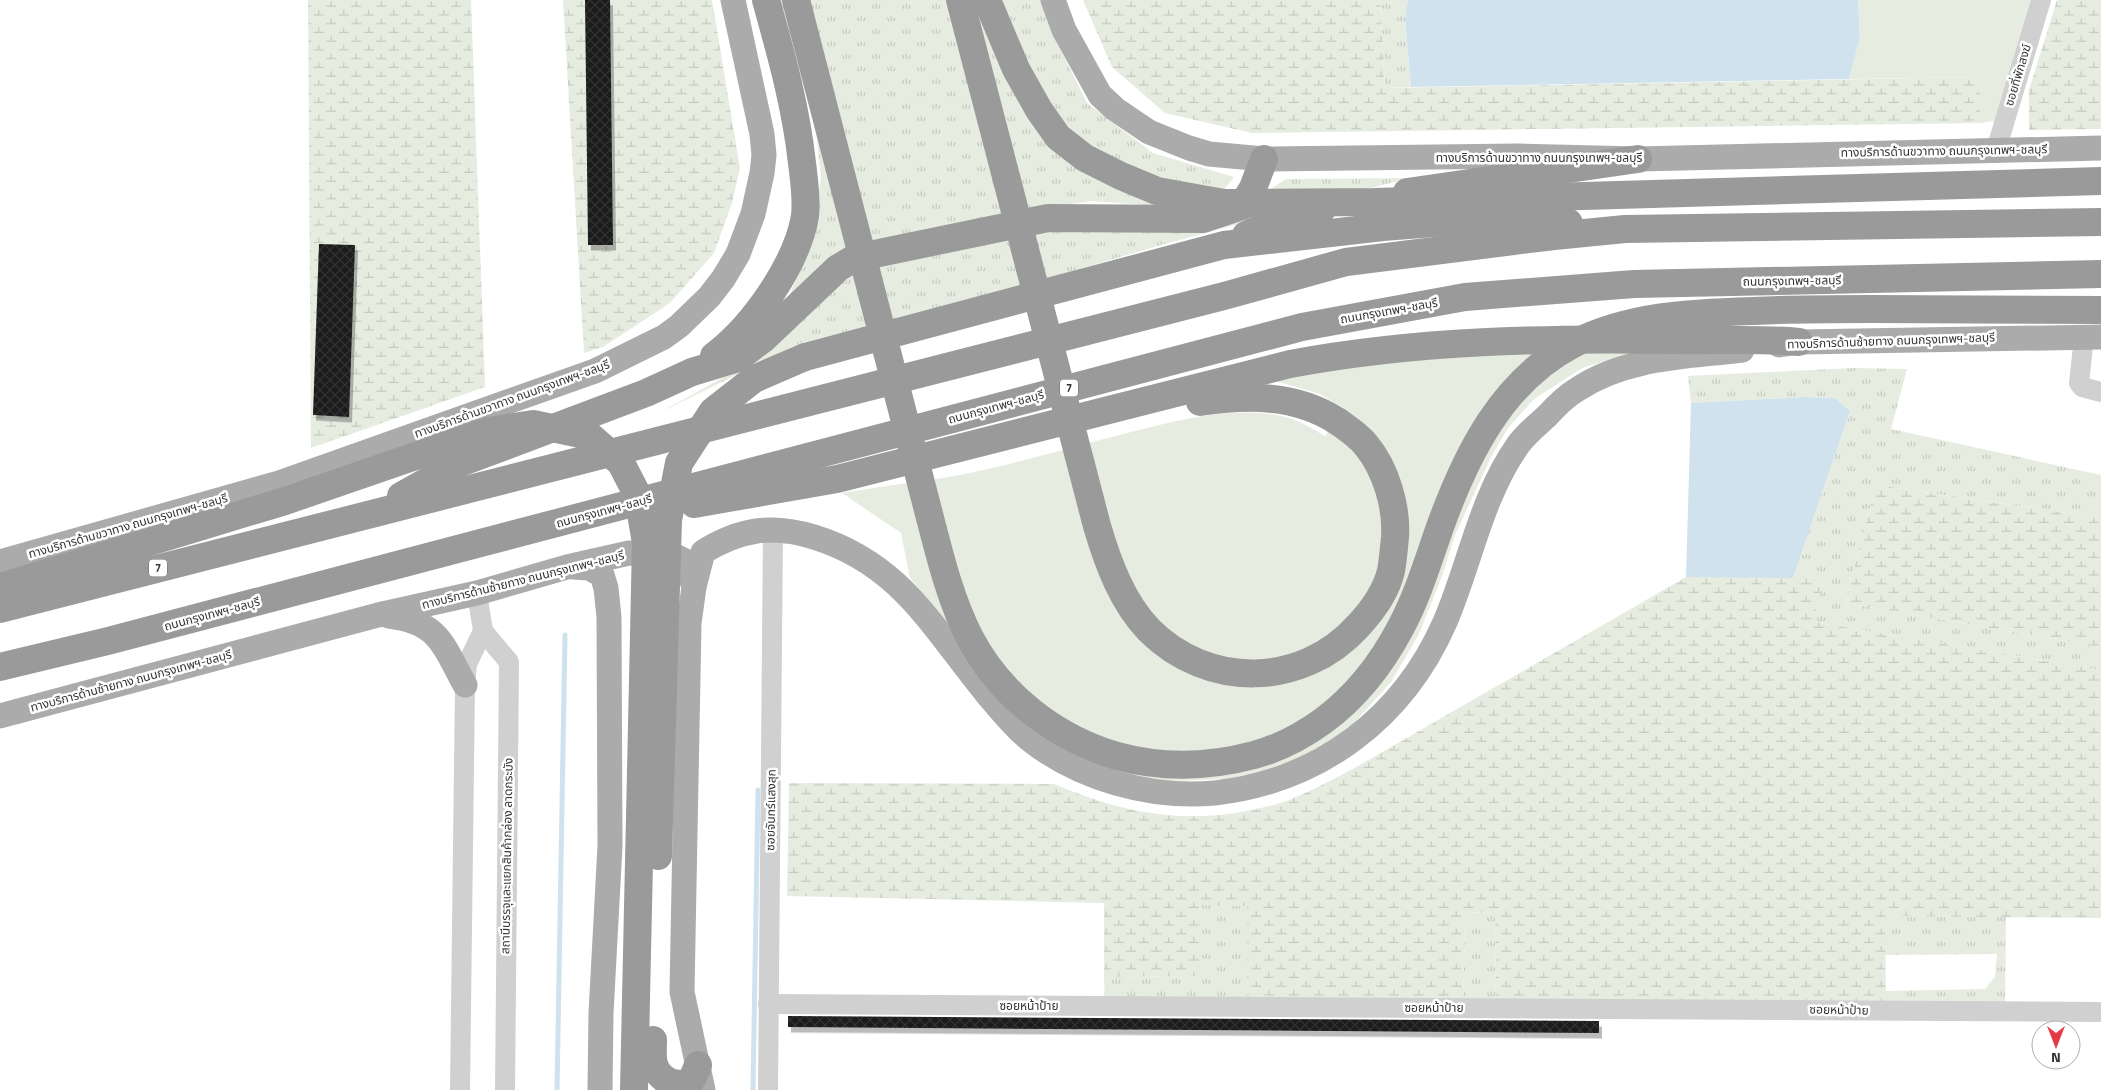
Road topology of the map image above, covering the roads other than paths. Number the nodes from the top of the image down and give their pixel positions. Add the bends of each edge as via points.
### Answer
1 (733, 0) edge
2 (766, 0) edge
3 (796, 0) edge
4 (960, 0) edge
5 (987, 0) edge
6 (1053, 0) edge
7 (2040, 0) edge
8 (2101, 148) edge
9 (1996, 150) junction
10 (1264, 159) junction
11 (1638, 159) junction
12 (2101, 181) edge
13 (2101, 222) edge
14 (1625, 229) junction
15 (1224, 245) junction
16 (2101, 274) edge
17 (2101, 310) edge
18 (2092, 337) edge
19 (1799, 342) junction
20 (692, 372) junction
21 (2101, 392) edge
22 (878, 469) junction
23 (365, 516) junction
24 (773, 530) junction
25 (7, 560) edge
26 (567, 567) junction
27 (694, 587) junction
28 (477, 593) junction
29 (5, 600) edge
30 (378, 615) junction
31 (483, 631) junction
32 (100, 643) junction
33 (0, 667) edge
34 (465, 685) junction
35 (10, 714) edge
36 (768, 1004) junction
37 (2101, 1012) edge
38 (700, 1078) edge
39 (460, 1090) edge
40 (504, 1090) edge
41 (600, 1090) edge
42 (634, 1090) edge
43 (768, 1090) edge

1 - 25 main road, ทางบริการด้านขวาทาง ถนนกรุงเทพฯ-ชลบุรี via 762,134 762,173 753,214 738,254 723,279 664,338 595,371 279,483
2 - 20 highway via 800,138 805,216 782,276 753,320 721,351
3 - 17 highway, bridge via 945,575 970,638 1000,680 1038,718 1085,744 1136,761 1166,765 1216,762 1271,750 1294,740 1350,699 1375,670 1402,626 1465,464 1489,421 1520,384 1550,357 1575,342 1640,320 1678,314 1818,309
4 - 22 highway, bridge via 1083,480 1115,577 1136,614 1156,636 1185,657 1205,666 1252,675 1274,672 1324,656 1351,635 1382,595 1391,572 1394,511 1385,479 1366,446 1337,421 1301,403 1232,397 1196,402 1146,414 982,455 915,467
5 - 12 highway, bridge via 1016,69 1058,137 1085,158 1157,191 1224,203 1384,202
6 - 10 main road, ทางบริการด้านขวาทาง ถนนกรุงเทพฯ-ชลบุรี via 1064,30 1100,95 1115,109 1149,132 1188,148 1209,154
7 - 9 street, ซอยที่พักสงฆ์
8 - 9 main road, ทางบริการด้านขวาทาง ถนนกรุงเทพฯ-ชลบุรี
9 - 11 main road, ทางบริการด้านขวาทาง ถนนกรุงเทพฯ-ชลบุรี
10 - 11 main road, ทางบริการด้านขวาทาง ถนนกรุงเทพฯ-ชลบุรี via 1518,156
10 - 20 highway via 1242,206 1204,219 1048,218 855,258 838,268 763,339 738,358
11 - 15 highway via 1370,198 1290,215
13 - 14 highway, 7
14 - 15 highway via 1510,217
14 - 23 highway, 7 via 1346,262
15 - 38 highway, bridge via 805,358 754,379 713,411 679,463 668,520 653,1040 654,1064 665,1081 673,1085
16 - 32 highway, ถนนกรุงเทพฯ-ชลบุรี / 7 via 1634,284 1465,297 1312,325
18 - 19 main road, ทางบริการด้านซ้ายทาง ถนนกรุงเทพฯ-ชลบุรี
18 - 21 street via 2079,383 2082,387
19 - 22 highway via 1768,339 1560,339 1342,354 1290,364
19 - 24 main road, ทางบริการด้านซ้ายทาง ถนนกรุงเทพฯ-ชลบุรี via 1648,362 1601,377 1563,400 1525,438 1506,465 1488,503 1433,647 1392,705 1346,746 1326,758 1272,782 1242,789 1183,794 1156,791 1098,777 1047,752 1002,712 916,602 891,578 850,550 832,542 799,532
20 - 23 highway via 646,393 460,462
22 - 32 highway via 684,506 392,579
23 - 29 highway, 7
24 - 27 main road, ทางบริการด้านซ้ายทาง ถนนกรุงเทพฯ-ชลบุรี via 747,532 724,539 703,552
24 - 36 street, ซอยจันทร์แสงสุก
26 - 27 main road, ทางบริการด้านซ้ายทาง ถนนกรุงเทพฯ-ชลบุรี via 628,553 673,555 684,561
26 - 28 main road, ทางบริการด้านซ้ายทาง ถนนกรุงเทพฯ-ชลบุรี
26 - 41 main road via 589,568 602,575 609,617 610,846
27 - 38 main road via 689,623 682,992
28 - 30 main road, ทางบริการด้านซ้ายทาง ถนนกรุงเทพฯ-ชลบุรี
28 - 31 street
29 - 42 highway, bridge via 488,431 533,424 590,436 622,463 638,496 646,543
30 - 34 main road via 407,618 435,633
30 - 35 main road, ทางบริการด้านซ้ายทาง ถนนกรุงเทพฯ-ชลบุรี
31 - 34 street via 467,664
31 - 40 street, สถานีบรรจุและแยกสินค้ากล่อง ลาดกระบัง via 509,662
32 - 33 highway, ถนนกรุงเทพฯ-ชลบุรี / 7
34 - 39 street
36 - 37 street, ซอยหน้าป้าย
36 - 43 street, ซอยจันทร์แสงสุก

